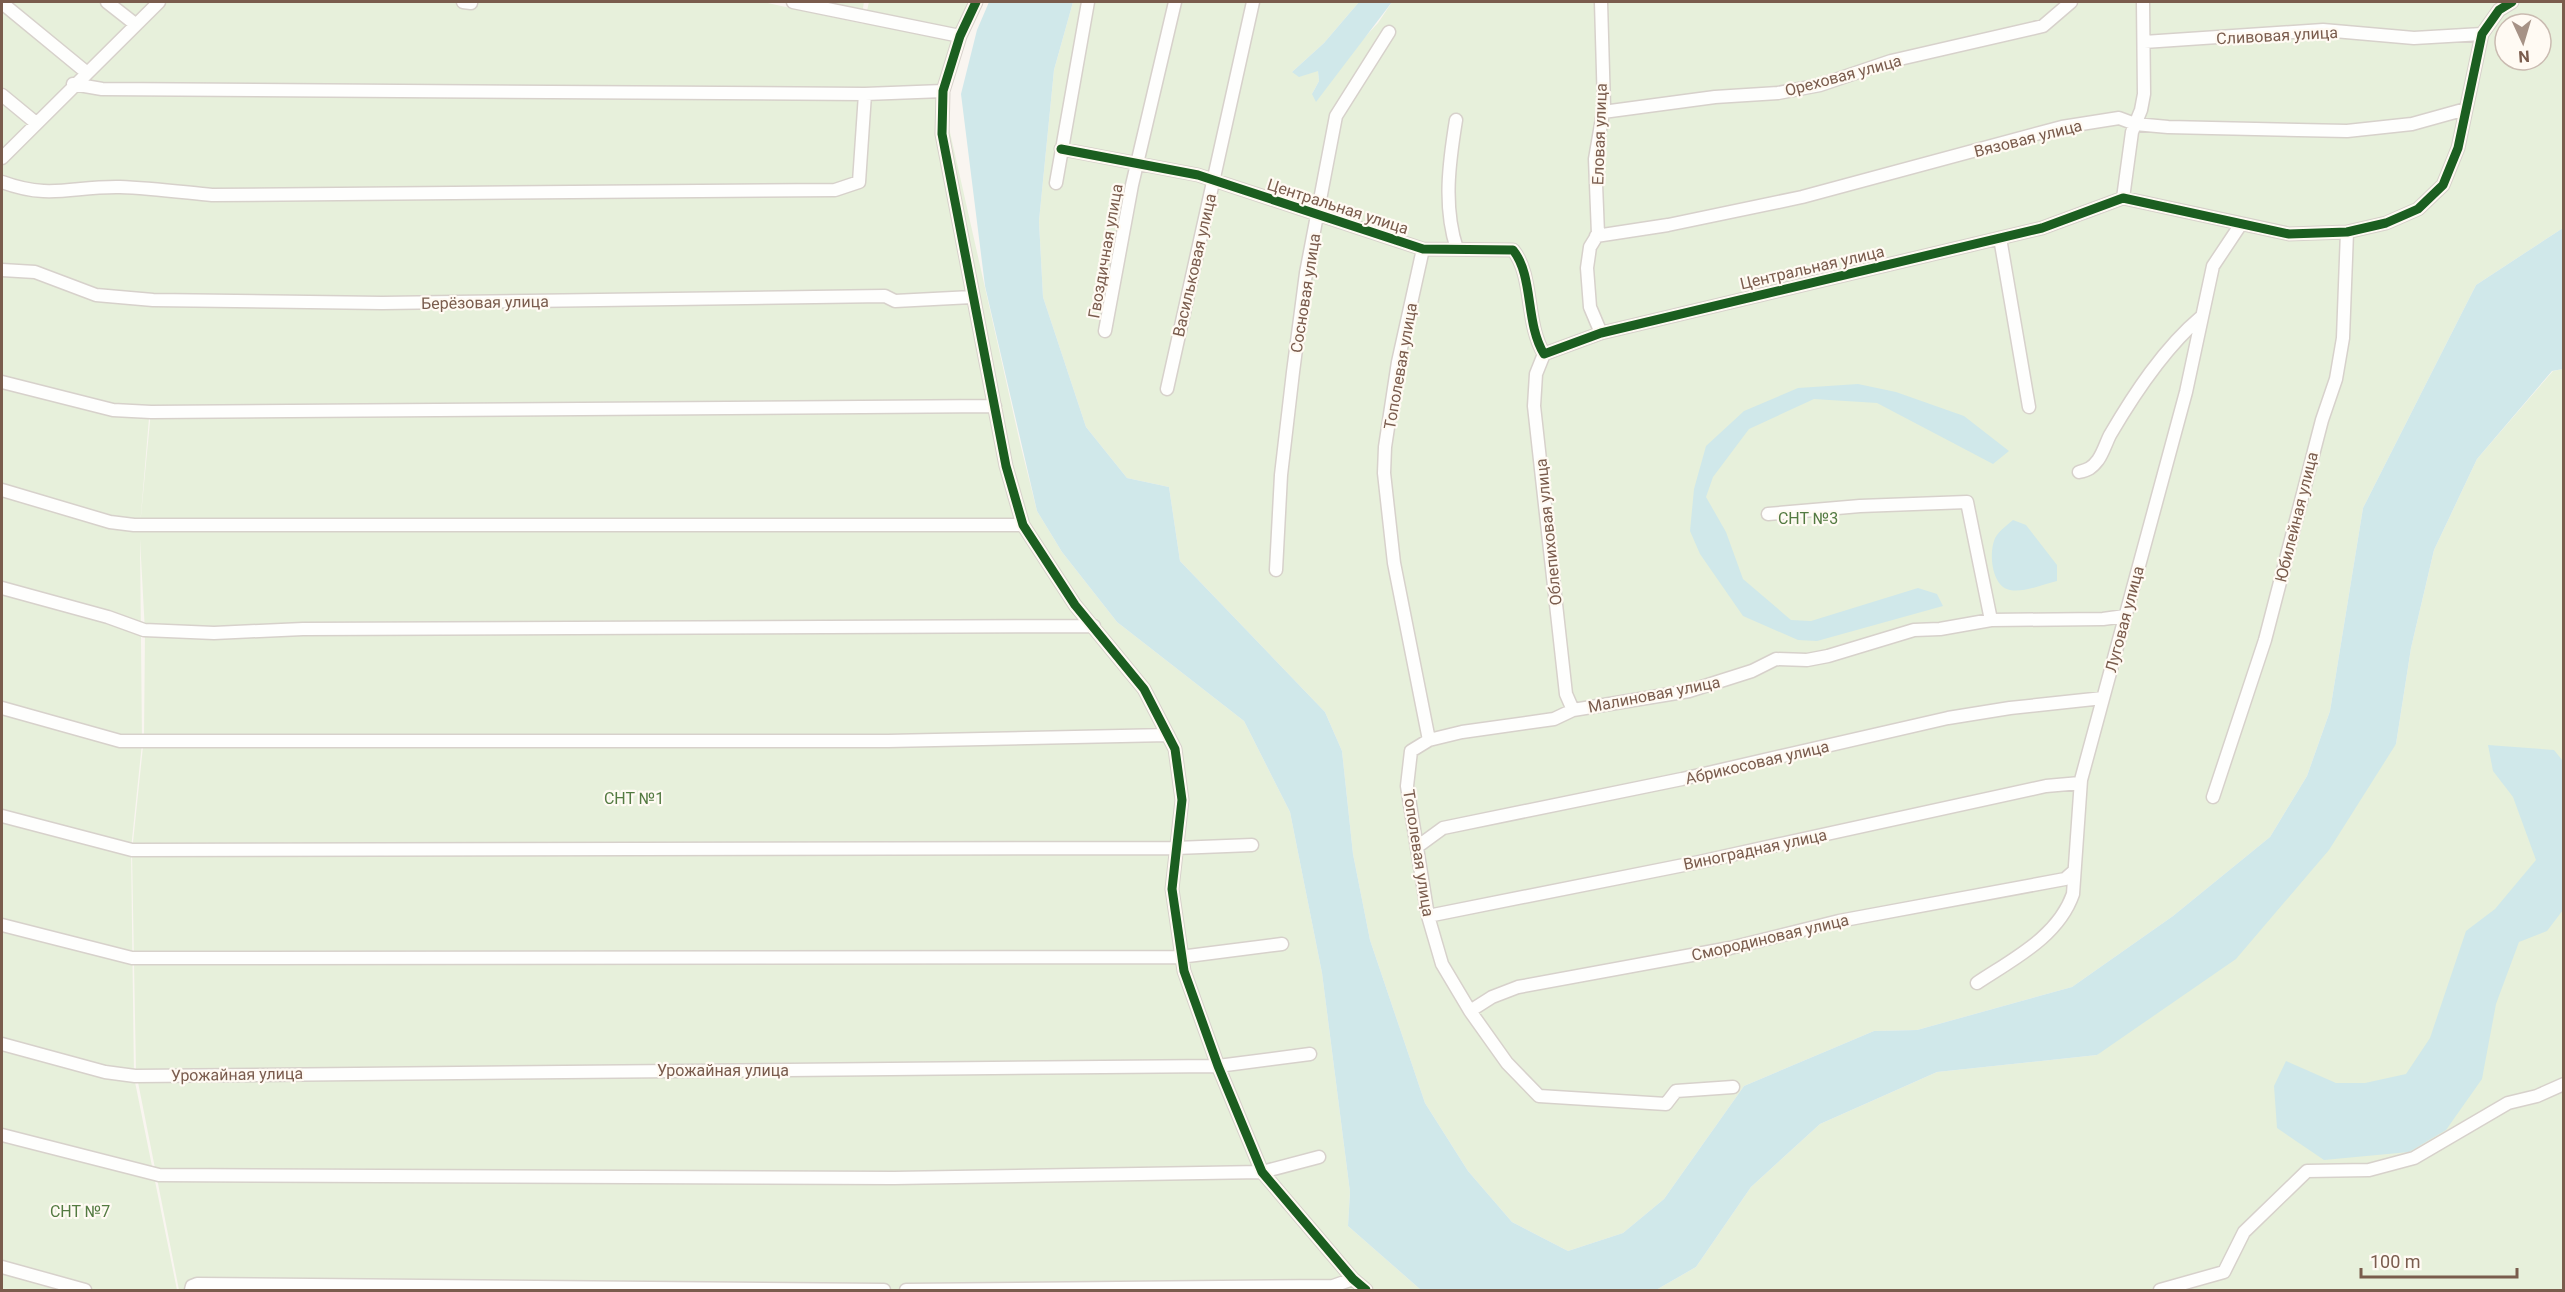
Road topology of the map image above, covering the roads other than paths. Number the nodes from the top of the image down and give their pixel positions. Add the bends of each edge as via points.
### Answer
1 (108, 2) edge
2 (159, 2) edge
3 (793, 2) edge
4 (976, 2) edge
5 (1088, 2) edge
6 (1175, 2) edge
7 (1253, 2) edge
8 (1600, 2) edge
9 (2071, 2) edge
10 (2144, 2) edge
11 (2512, 2) edge
12 (2, 3) edge
13 (135, 24) junction
14 (1389, 32) dead end
15 (2482, 34) junction
16 (960, 36) junction
17 (2144, 42) junction
18 (87, 72) junction
19 (73, 84) junction
20 (943, 91) junction
21 (865, 94) junction
22 (2, 95) edge
23 (2466, 110) junction
24 (1603, 112) junction
25 (1456, 120) dead end
26 (36, 123) junction
27 (2135, 124) junction
28 (1061, 149) junction
29 (2, 158) edge
30 (1137, 163) junction
31 (1213, 180) junction
32 (2, 183) edge
33 (1056, 183) dead end
34 (2123, 198) junction
35 (1317, 215) junction
36 (2241, 224) junction
37 (2347, 232) junction
38 (1596, 236) junction
39 (2000, 238) junction
40 (1423, 249) junction
41 (1457, 249) junction
42 (2, 270) edge
43 (972, 297) junction
44 (2200, 316) junction
45 (1105, 331) dead end
46 (1601, 333) junction
47 (1545, 354) junction
48 (2, 382) edge
49 (1167, 389) dead end
50 (995, 406) junction
51 (2029, 407) dead end
52 (2079, 472) dead end
53 (2, 490) edge
54 (1768, 514) dead end
55 (1023, 525) junction
56 (1276, 570) dead end
57 (2, 588) edge
58 (2125, 616) junction
59 (1991, 620) junction
60 (1094, 626) junction
61 (2103, 698) junction
62 (2, 708) edge
63 (1573, 710) junction
64 (1168, 735) junction
65 (1429, 740) junction
66 (2080, 783) junction
67 (2213, 797) dead end
68 (2, 816) edge
69 (1252, 845) dead end
70 (1417, 847) junction
71 (1176, 848) junction
72 (2073, 872) junction
73 (1428, 916) junction
74 (2, 926) edge
75 (1282, 944) dead end
76 (1180, 957) junction
77 (1977, 983) dead end
78 (1470, 1011) junction
79 (2, 1044) edge
80 (1310, 1054) dead end
81 (1218, 1066) junction
82 (2564, 1084) edge
83 (1733, 1087) dead end
84 (2, 1135) edge
85 (1319, 1157) dead end
86 (1262, 1172) junction
87 (2, 1267) edge
88 (1353, 1279) junction
89 (85, 1290) edge
90 (190, 1290) edge
91 (884, 1290) edge
92 (906, 1290) edge
93 (1366, 1290) edge
94 (2160, 1290) edge

1 - 13 street
2 - 13 street
3 - 16 street
4 - 16 street
5 - 28 street
6 - 30 street, Гвоздичная улица
7 - 31 street, Васильковая улица
8 - 24 street, Еловая улица
9 - 24 street, Ореховая улица via 2043,26 1891,61 1820,85
10 - 17 street
11 - 15 street via 2499,10
12 - 18 street
13 - 18 street
14 - 35 street, Сосновая улица via 1336,116
15 - 17 street, Сливовая улица via 2414,38 2323,30
15 - 23 street
16 - 20 street
17 - 27 street via 2144,94
18 - 19 street
19 - 21 street via 102,88
19 - 26 street
20 - 21 street
20 - 43 street via 942,134
21 - 32 street via 859,182 835,190 212,195 119,187 45,193
22 - 26 street
23 - 27 street, Вязовая улица via 2412,124 2348,131
23 - 37 street via 2458,148 2443,185 2418,209 2386,223
24 - 38 street, Еловая улица via 1595,159
25 - 41 street via 1448,195
26 - 29 street
27 - 34 street
27 - 38 street, Вязовая улица via 2118,118 2062,127 1802,197
28 - 30 street, Центральная улица
28 - 33 street
30 - 31 street, Центральная улица
30 - 45 street, Гвоздичная улица
31 - 35 street, Центральная улица
31 - 49 street, Васильковая улица
34 - 36 street
34 - 39 street, Центральная улица via 2042,228
35 - 40 street, Центральная улица
35 - 56 street, Сосновая улица via 1290,394
36 - 37 street via 2289,234
36 - 44 street, Луговая улица via 2212,266
37 - 67 street, Юбилейная улица via 2343,338 2336,379 2265,639
38 - 46 street, Еловая улица via 1590,247 1587,291
39 - 46 street, Центральная улица
39 - 51 street
40 - 41 street, Центральная улица
40 - 65 street, Тополевая улица via 1398,362 1384,473 1394,562
41 - 47 street, Центральная улица via 1513,250 1521,260 1531,319
42 - 43 street, Берёзовая улица via 35,272 96,295 153,300 382,303 885,296 895,301
43 - 50 street
44 - 52 street via 2148,378 2098,460 2089,470
44 - 58 street, Луговая улица via 2186,392
46 - 47 street, Центральная улица
47 - 63 street, Облепиховая улица via 1536,374 1534,406 1566,694
48 - 50 street via 113,410 151,412
50 - 55 street via 1006,466
53 - 55 street via 110,522 134,525
54 - 59 street via 1967,502
55 - 60 street via 1075,605
57 - 60 street via 138,629 214,633 303,629
58 - 59 street, Малиновая улица via 2103,620
58 - 61 street, Луговая улица
59 - 63 street, Малиновая улица via 1914,630 1807,660 1776,659 1689,691
60 - 64 street via 1144,689
61 - 66 street, Луговая улица
61 - 70 street, Абрикосовая улица via 1948,718 1443,828
62 - 64 street via 120,741 888,741
63 - 65 street, Малиновая улица via 1554,719
64 - 71 street via 1175,749 1182,800
65 - 70 street, Тополевая улица via 1411,751 1407,786
66 - 72 street, Луговая улица
66 - 73 street, Виноградная улица via 2025,790 1699,862
68 - 71 street via 132,850
69 - 71 street
70 - 73 street, Тополевая улица
71 - 76 street via 1172,889
72 - 77 street, Луговая улица via 2073,894 2067,911 2046,935
72 - 78 street, Смородиновая улица via 2065,879 1518,987
73 - 78 street, Тополевая улица via 1442,964
74 - 76 street via 132,958
75 - 76 street
76 - 81 street
78 - 83 street, Тополевая улица via 1507,1063 1539,1096 1666,1104 1676,1090
79 - 81 street, Урожайная улица via 105,1072 135,1076
80 - 81 street, Урожайная улица
81 - 86 street
82 - 94 street via 2508,1103 2414,1158 2369,1170 2307,1171 2244,1232 2223,1272
84 - 86 street via 159,1175 894,1178
85 - 86 street
86 - 88 street
87 - 89 street
88 - 92 street via 1333,1286
88 - 93 street
90 - 91 street via 197,1284

